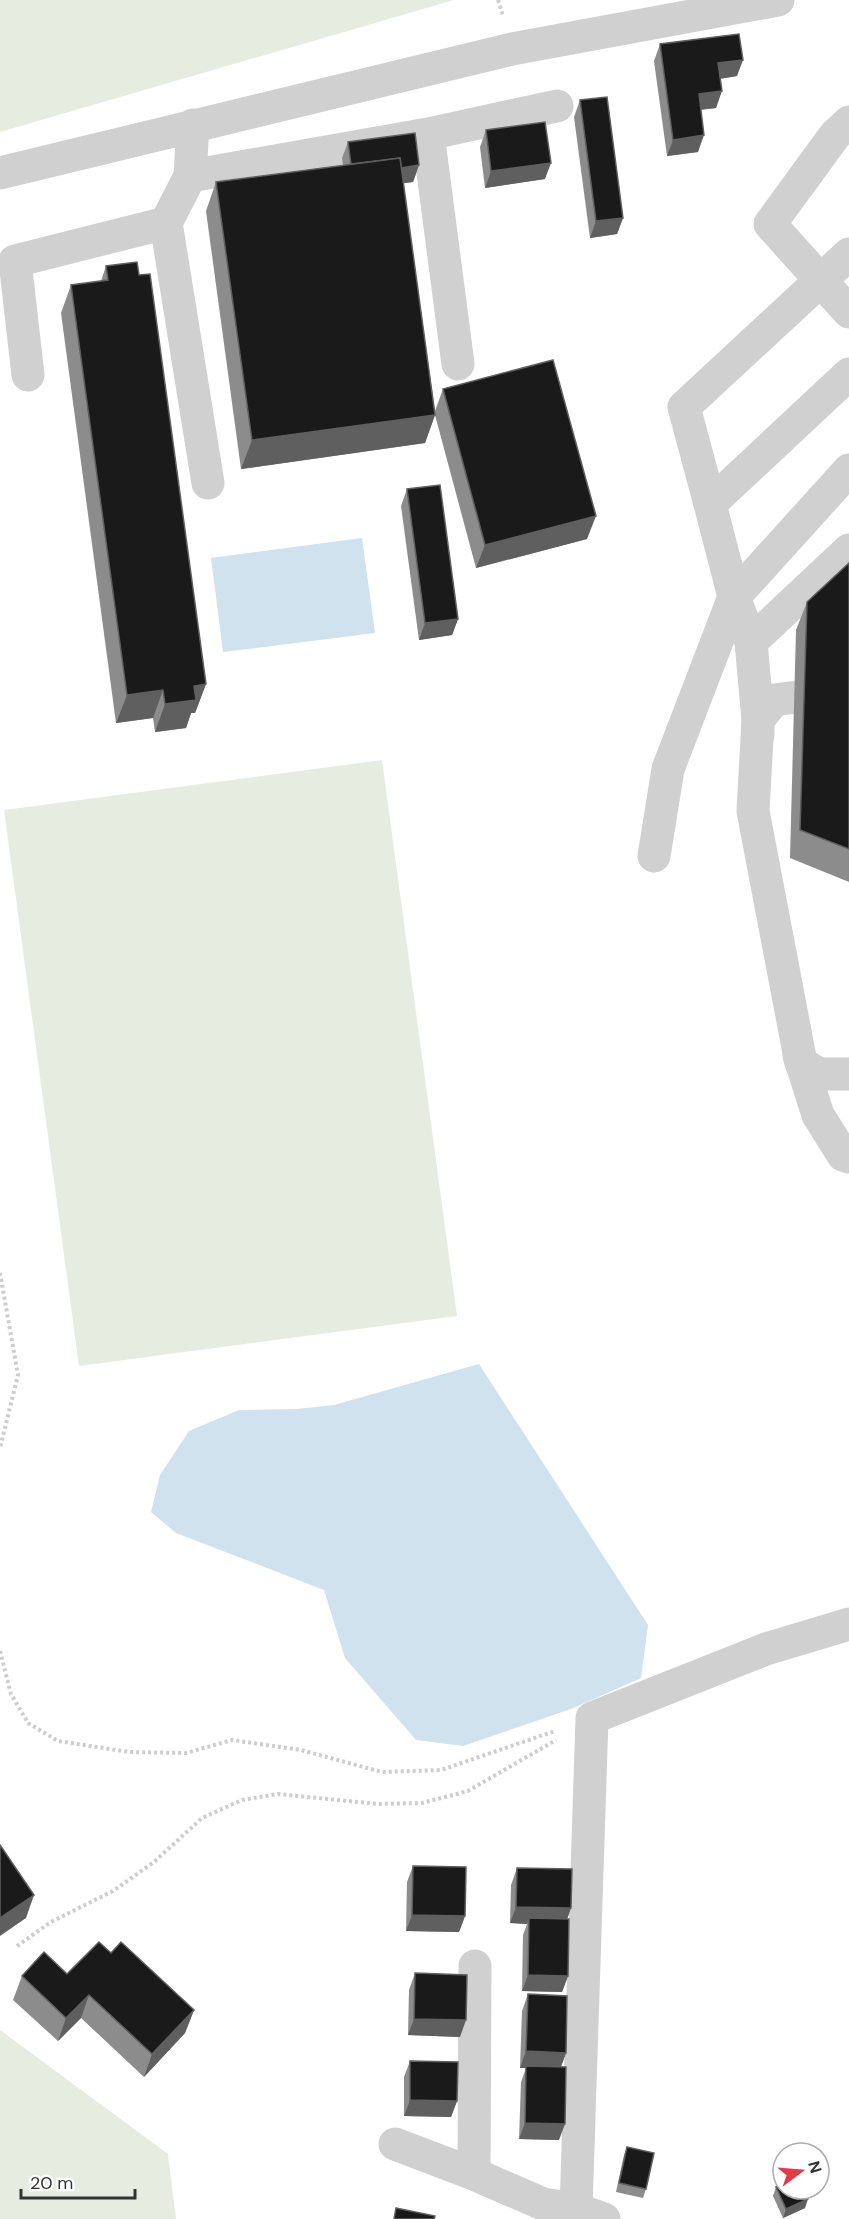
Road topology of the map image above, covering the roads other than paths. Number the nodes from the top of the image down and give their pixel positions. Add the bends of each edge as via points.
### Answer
1 (778, 0) edge
2 (557, 106) dead end
3 (849, 122) edge
4 (193, 125) junction
5 (428, 134) junction
6 (0, 173) edge
7 (190, 176) junction
8 (166, 223) junction
9 (849, 254) edge
10 (820, 280) junction
11 (849, 312) edge
12 (458, 364) dead end
13 (849, 374) edge
14 (28, 375) dead end
15 (849, 470) edge
16 (208, 483) dead end
17 (710, 504) junction
18 (849, 550) edge
19 (734, 597) junction
20 (751, 642) junction
21 (849, 698) edge
22 (758, 720) junction
23 (654, 856) dead end
24 (801, 1063) junction
25 (849, 1074) edge
26 (849, 1157) edge
27 (849, 1624) edge
28 (475, 1966) dead end
29 (395, 2144) dead end
30 (474, 2174) junction
31 (590, 2214) edge

1 - 4 street via 512,49
2 - 5 street
3 - 10 street via 835,135 770,224
4 - 6 street
4 - 7 street
5 - 7 street
5 - 12 street
7 - 8 street
8 - 14 street via 15,261
8 - 16 street
9 - 10 street
10 - 11 street
10 - 17 street via 684,407
13 - 17 street
15 - 19 street
17 - 19 street
18 - 20 street
19 - 20 street
19 - 23 street via 668,769
20 - 22 street
21 - 22 street via 774,700
22 - 24 street via 753,811
24 - 25 street via 819,1074
24 - 26 street via 818,1115 843,1155
27 - 31 street via 766,1648 592,1718
28 - 30 street
29 - 30 street
30 - 31 street via 543,2204

